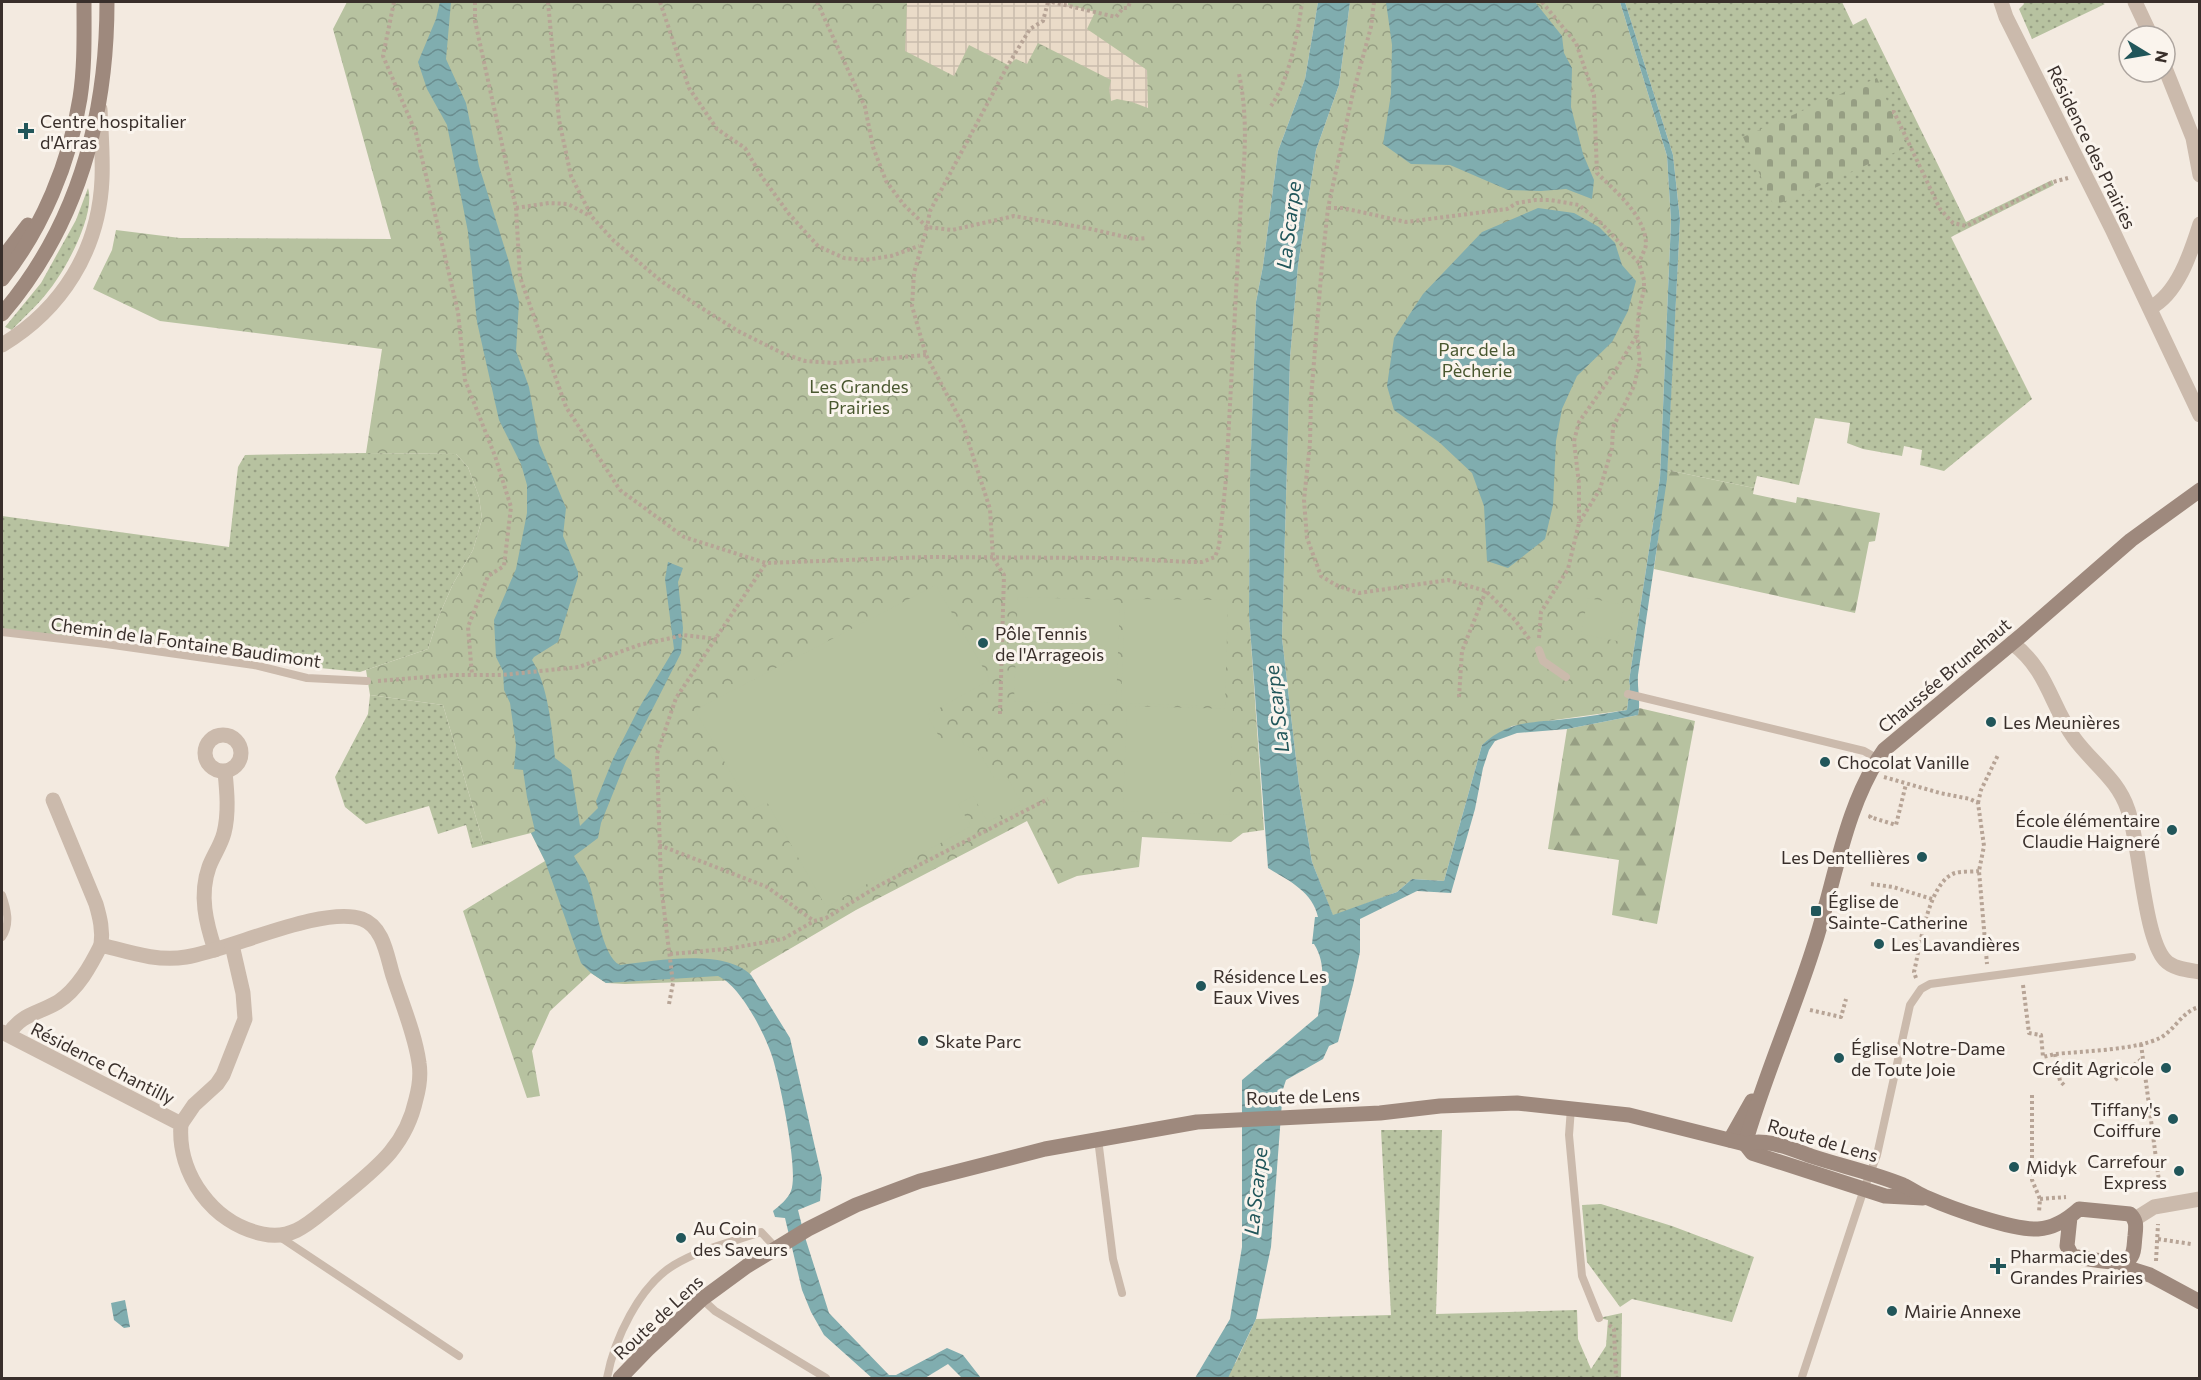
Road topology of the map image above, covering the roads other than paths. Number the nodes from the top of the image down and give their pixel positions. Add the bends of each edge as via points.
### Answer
1 (84, 2) edge
2 (107, 2) edge
3 (2001, 2) edge
4 (2135, 2) edge
5 (2145, 24) edge
6 (2171, 84) edge
7 (100, 99) junction
8 (2199, 175) edge
9 (52, 191) junction
10 (2199, 224) edge
11 (2, 260) edge
12 (2, 279) edge
13 (2150, 308) junction
14 (2, 314) edge
15 (2, 345) edge
16 (2199, 415) edge
17 (2199, 490) edge
18 (2, 632) edge
19 (2012, 643) junction
20 (1539, 650) road end
21 (1566, 677) dead end
22 (367, 681) road end
23 (1628, 694) dead end
24 (1874, 765) junction
25 (225, 772) dead end
26 (53, 800) dead end
27 (2, 895) edge
28 (2, 937) edge
29 (102, 945) junction
30 (232, 945) junction
31 (215, 950) junction
32 (2132, 957) dead end
33 (2199, 972) edge
34 (5, 1034) edge
35 (1571, 1108) junction
36 (181, 1124) junction
37 (1098, 1139) junction
38 (1737, 1142) junction
39 (1870, 1174) junction
40 (1863, 1189) junction
41 (1926, 1198) junction
42 (2199, 1199) edge
43 (2070, 1217) junction
44 (2135, 1219) junction
45 (2037, 1229) junction
46 (280, 1236) junction
47 (783, 1244) junction
48 (2067, 1246) junction
49 (2133, 1252) junction
50 (2120, 1262) junction
51 (2150, 1275) junction
52 (1122, 1293) dead end
53 (702, 1299) junction
54 (2199, 1302) edge
55 (1599, 1318) road end
56 (459, 1356) dead end
57 (1802, 1377) dead end
58 (607, 1378) edge
59 (620, 1378) edge
60 (823, 1378) edge

1 - 9 main road via 80,98
2 - 7 main road
3 - 13 street, Résidence des Prairies
4 - 5 street
6 - 8 street via 2193,138
7 - 14 main road via 86,161 62,222 34,272
7 - 15 street via 103,177 98,217 86,254 48,310
9 - 11 main road
9 - 12 main road via 27,243
10 - 13 street via 2184,267 2167,297
13 - 16 street, Résidence des Prairies
17 - 19 main road, Chaussée Brunehaut via 2131,540
18 - 22 lane, Chemin de la Fontaine Baudimont via 254,665 307,678
19 - 24 main road, Chaussée Brunehaut via 1911,726 1884,750
19 - 33 street via 2036,665 2074,737 2117,786 2134,830 2145,900 2162,955 2176,966
20 - 21 lane via 1543,661
23 - 24 lane via 1864,751
24 - 38 main road, Chaussée Brunehaut via 1850,820 1794,1007 1760,1092 1749,1104
25 - 31 street via 224,834 204,890 206,920
26 - 29 street via 96,904
27 - 28 lane via 8,914
29 - 31 street via 158,958
29 - 34 street, Résidence Chantilly via 68,994 21,1020
30 - 31 street
30 - 36 street, Résidence Chantilly via 245,1019 223,1075
30 - 46 street via 323,918 349,917 369,923 381,938 419,1063 411,1120 391,1154 301,1229
32 - 39 lane via 1929,984 1921,989 1910,1005
34 - 36 street, Résidence Chantilly
35 - 37 main road, Route de Lens via 1487,1104 1238,1119
35 - 38 main road, Route de Lens via 1629,1115
35 - 55 lane via 1569,1135 1582,1276
36 - 46 street, Résidence Chantilly via 180,1148 197,1189 216,1209 241,1226 255,1233
37 - 47 main road, Route de Lens via 920,1181 856,1205
37 - 52 lane via 1113,1259
38 - 39 main road, Route de Lens via 1756,1140
38 - 40 main road via 1752,1153
39 - 40 lane
39 - 41 main road, Route de Lens via 1904,1185
40 - 41 main road via 1885,1196
40 - 57 lane
41 - 45 main road, Route de Lens via 1972,1215
42 - 44 street via 2154,1207
43 - 44 main road via 2079,1209 2130,1214
43 - 45 main road, Route de Lens
43 - 48 main road
44 - 49 main road
45 - 48 main road, Route de Lens
46 - 56 lane
47 - 53 main road, Route de Lens
47 - 58 lane via 760,1232 671,1267 623,1327
48 - 50 main road via 2072,1256
49 - 50 main road via 2128,1260
49 - 51 main road
50 - 51 main road
51 - 54 main road
53 - 59 main road, Route de Lens
53 - 60 lane via 724,1317

